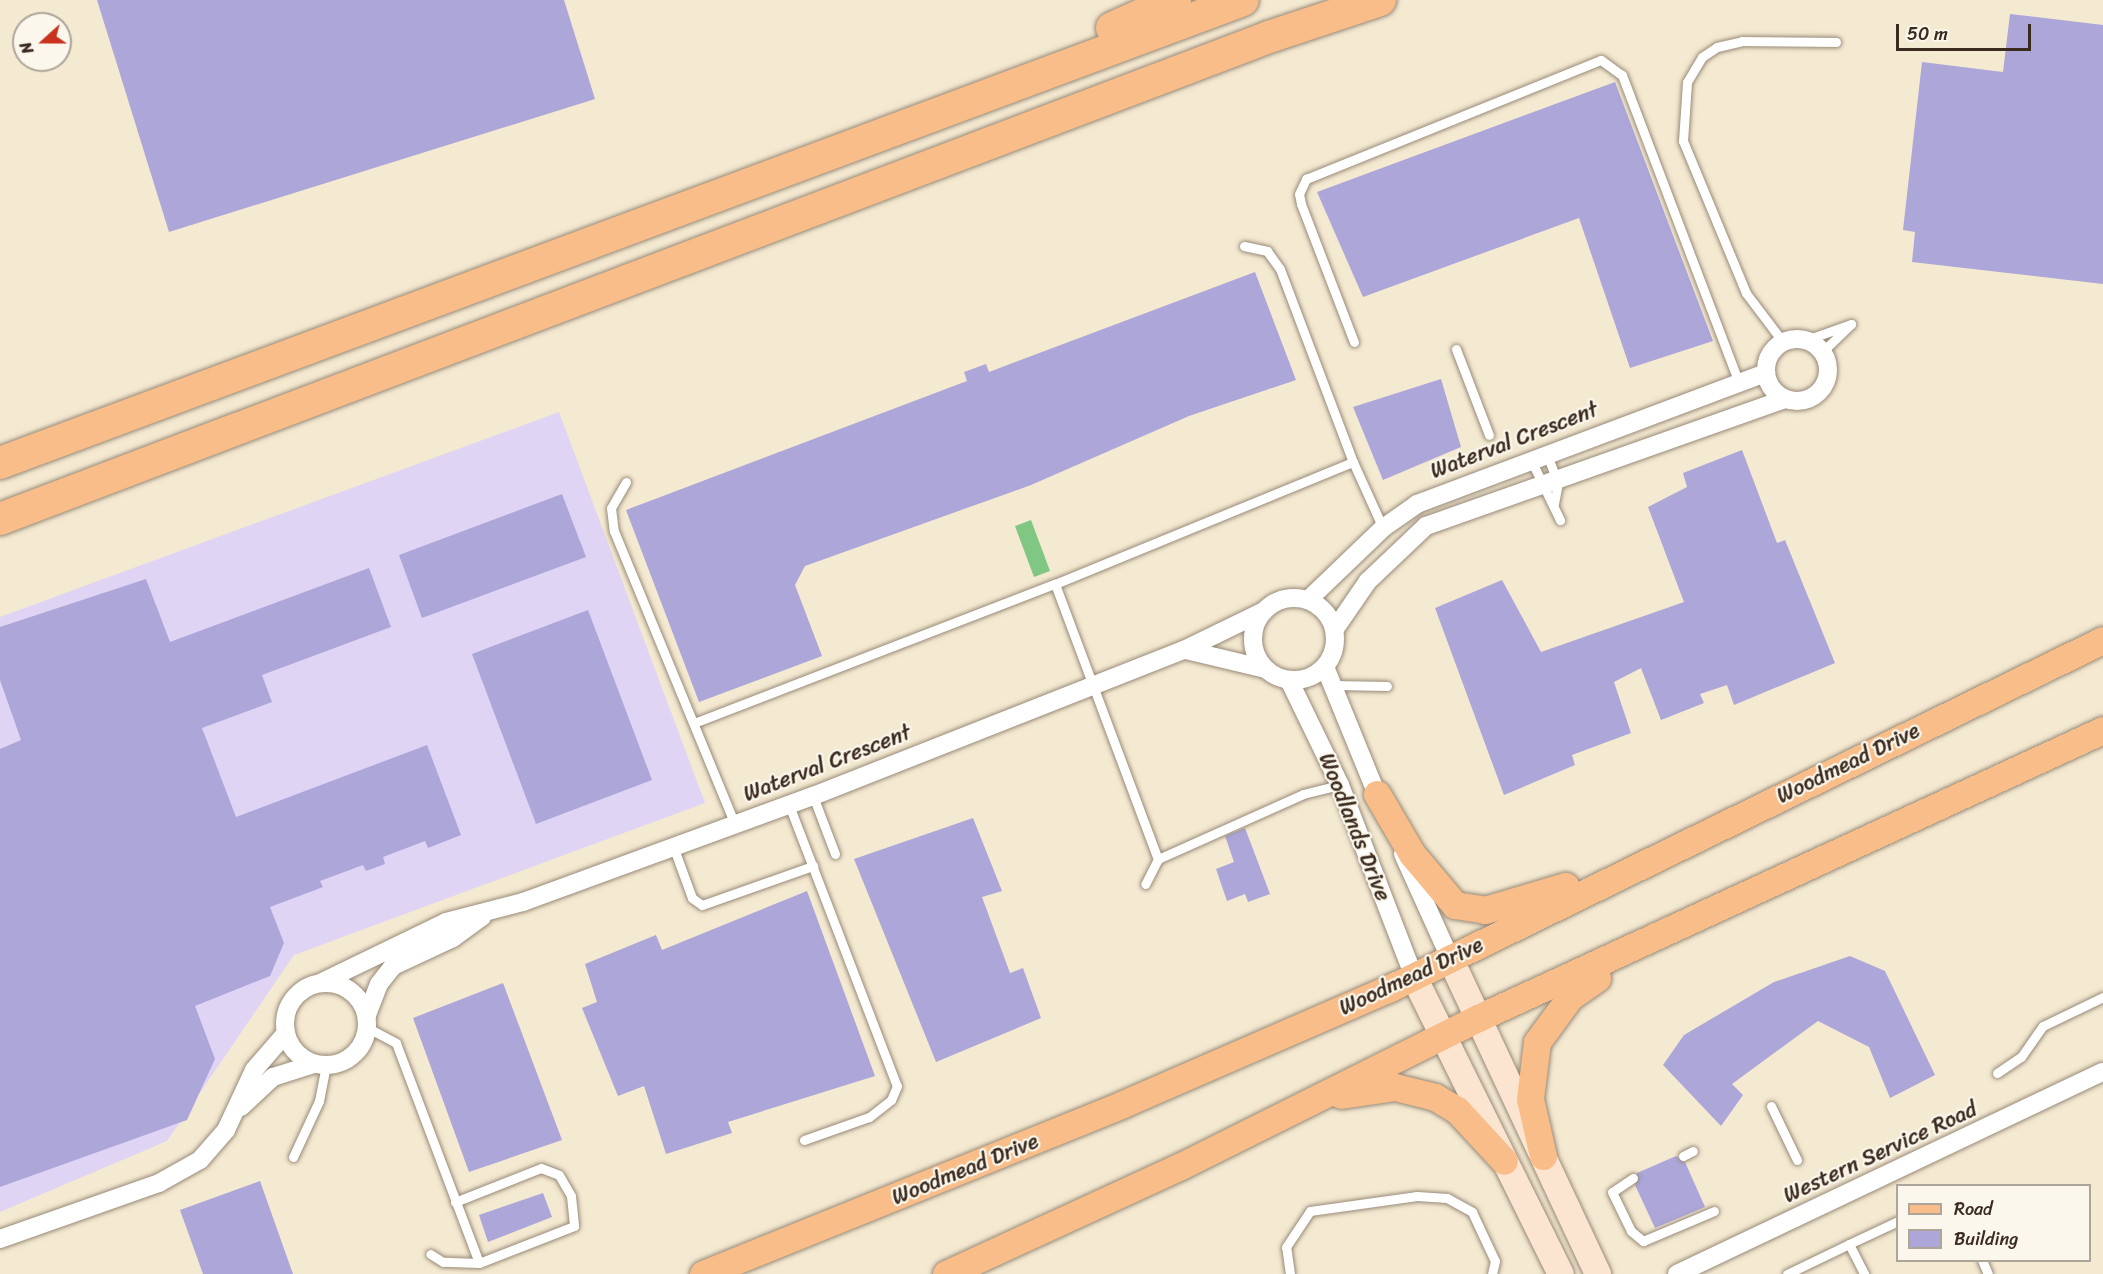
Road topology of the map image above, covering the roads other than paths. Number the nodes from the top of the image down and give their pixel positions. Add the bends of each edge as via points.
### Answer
1 (1175, 0) edge
2 (1243, 0) edge
3 (1380, 0) edge
4 (1836, 42) dead end
5 (902, 127) junction
6 (1244, 246) dead end
7 (1806, 340) junction
8 (1354, 342) dead end
9 (1783, 342) junction
10 (1456, 349) dead end
11 (1822, 352) junction
12 (1766, 373) junction
13 (1738, 383) junction
14 (1784, 399) junction
15 (1489, 435) dead end
16 (1538, 455) junction
17 (1353, 462) junction
18 (0, 463) edge
19 (626, 482) dead end
20 (1550, 486) junction
21 (76, 489) junction
22 (1554, 504) junction
23 (0, 519) edge
24 (1560, 520) dead end
25 (0, 523) edge
26 (1383, 528) junction
27 (1055, 584) junction
28 (1308, 600) junction
29 (1264, 611) junction
30 (1335, 629) junction
31 (2103, 639) edge
32 (1184, 650) junction
33 (1325, 667) junction
34 (1266, 669) junction
35 (1289, 680) junction
36 (1095, 683) junction
37 (1334, 685) junction
38 (1387, 686) dead end
39 (694, 723) junction
40 (2103, 730) edge
41 (1340, 785) junction
42 (1377, 795) junction
43 (813, 796) junction
44 (789, 805) junction
45 (735, 825) junction
46 (673, 846) junction
47 (835, 854) dead end
48 (1653, 858) junction
49 (1158, 859) junction
50 (813, 866) junction
51 (1145, 884) dead end
52 (486, 914) junction
53 (1711, 915) junction
54 (1450, 958) junction
55 (1414, 977) junction
56 (320, 983) junction
57 (2103, 997) edge
58 (1478, 1018) junction
59 (367, 1022) junction
60 (286, 1033) junction
61 (1443, 1037) junction
62 (320, 1065) junction
63 (2103, 1072) edge
64 (1997, 1073) dead end
65 (1310, 1100) junction
66 (1771, 1106) dead end
67 (236, 1113) junction
68 (804, 1140) dead end
69 (1693, 1151) dead end
70 (1543, 1156) junction
71 (1683, 1156) dead end
72 (293, 1157) dead end
73 (1797, 1160) dead end
74 (1504, 1161) junction
75 (1633, 1178) dead end
76 (455, 1202) junction
77 (1714, 1211) dead end
78 (1896, 1222) edge
79 (0, 1239) edge
80 (1849, 1245) junction
81 (430, 1254) dead end
82 (479, 1263) junction
83 (703, 1274) edge
84 (946, 1274) edge
85 (1290, 1274) edge
86 (1492, 1274) edge
87 (1561, 1274) edge
88 (1598, 1274) edge
89 (1677, 1274) edge
90 (1787, 1274) edge
91 (1864, 1274) edge

1 - 5 highway
2 - 5 highway
3 - 21 highway
4 - 9 lane via 1742,41 1717,47 1702,57 1687,82 1683,141 1746,292
5 - 18 highway
6 - 17 lane via 1267,251 1280,269
7 - 9 street
7 - 11 street
7 - 11 lane via 1851,324
8 - 13 lane via 1301,204 1299,194 1306,179 1601,60 1616,66 1622,75
9 - 12 street via 1770,355
10 - 15 lane
11 - 14 street via 1828,372 1820,392 1799,401
12 - 13 street, Waterval Crescent
12 - 14 street
13 - 16 street, Waterval Crescent
14 - 20 street
16 - 20 lane
16 - 20 lane
16 - 26 street, Waterval Crescent via 1417,504
17 - 26 lane
17 - 27 lane
19 - 39 lane via 611,508 614,531
20 - 22 lane
20 - 22 lane
20 - 30 street via 1426,526 1368,581
21 - 23 highway
21 - 25 highway
22 - 24 lane
26 - 28 street, Waterval Crescent
27 - 36 lane
27 - 39 lane
28 - 29 street via 1280,600
28 - 30 street via 1330,617
29 - 32 street, Waterval Crescent
29 - 34 street via 1253,645
30 - 33 street via 1333,656
31 - 48 main road, Woodmead Drive
32 - 34 street
32 - 36 street, Waterval Crescent
33 - 35 street via 1315,675
33 - 37 street, Woodlands Drive
34 - 35 street
35 - 41 street, Woodlands Drive
36 - 43 street, Waterval Crescent
36 - 49 lane
37 - 38 lane
37 - 42 street, Woodlands Drive
39 - 45 lane
40 - 53 main road
41 - 49 lane via 1303,794
41 - 55 street, Woodlands Drive
42 - 48 main road via 1438,891 1465,909 1499,907
42 - 54 street, Woodlands Drive
43 - 44 street, Waterval Crescent
43 - 47 lane
44 - 45 street, Waterval Crescent
44 - 50 lane
45 - 46 street, Waterval Crescent
46 - 50 lane via 692,897 702,905
46 - 52 street, Waterval Crescent
48 - 54 main road, Woodmead Drive
49 - 51 lane
50 - 68 lane via 896,1091 869,1117
52 - 56 street, Waterval Crescent via 446,922
52 - 59 street, Waterval Crescent via 453,938 393,966
53 - 58 main road
53 - 70 main road via 1585,985 1549,1020 1537,1042 1530,1099
54 - 55 main road, Woodmead Drive
54 - 58 main road
55 - 61 main road
55 - 83 main road, Woodmead Drive via 1123,1104
56 - 59 street via 344,987
56 - 60 street via 290,1004
57 - 64 lane via 2043,1026 2021,1057
58 - 61 main road
58 - 70 main road
59 - 62 street via 359,1051
59 - 76 lane via 396,1043
60 - 62 street via 294,1050
60 - 67 street via 254,1070
61 - 65 main road
61 - 74 main road
62 - 67 street via 273,1077
62 - 72 lane via 319,1101
63 - 89 street, Western Service Road
65 - 74 main road via 1395,1087 1435,1097 1457,1110
65 - 84 main road via 1181,1167
66 - 73 lane
67 - 79 street via 213,1147 183,1171
69 - 71 lane
70 - 88 main road
74 - 87 main road
75 - 77 lane via 1612,1192 1631,1231 1643,1241
76 - 82 lane
76 - 82 lane via 541,1168 559,1175 571,1196 574,1226
78 - 80 lane
80 - 90 lane
80 - 91 lane
81 - 82 lane via 443,1262
85 - 86 lane via 1286,1247 1310,1211 1417,1196 1447,1198 1472,1212 1495,1261

